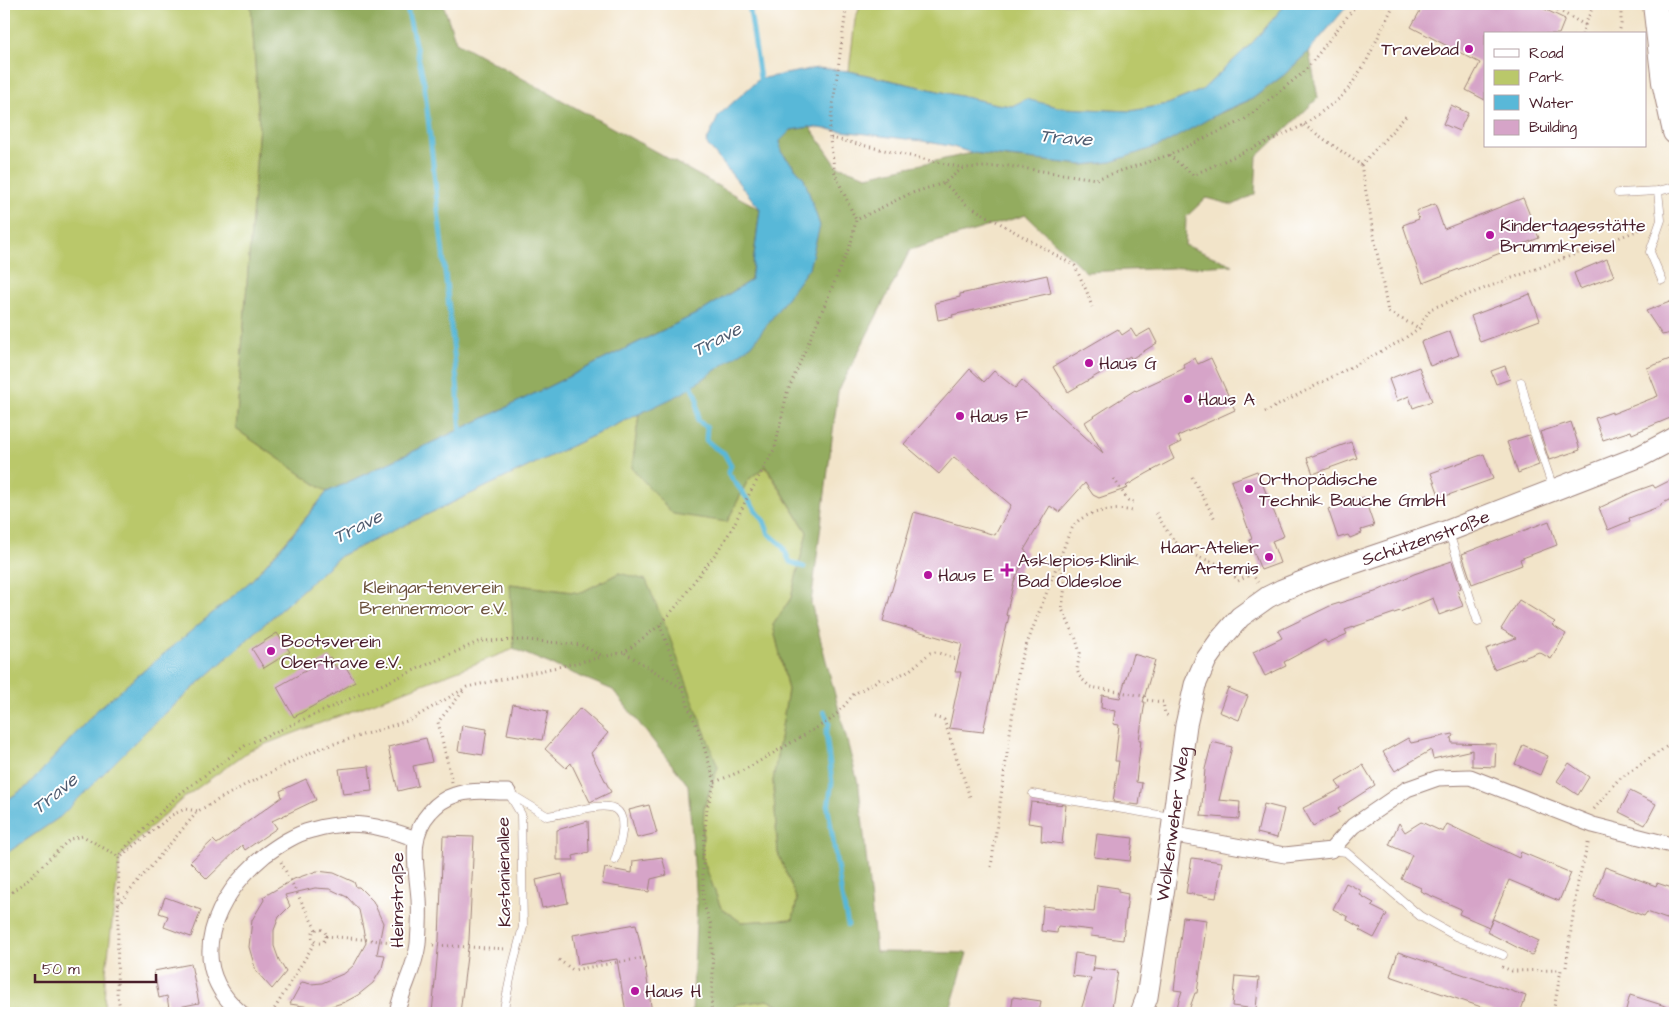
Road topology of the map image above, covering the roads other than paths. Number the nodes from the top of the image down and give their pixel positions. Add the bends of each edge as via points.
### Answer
1 (1655, 4) edge
2 (1667, 4) edge
3 (1675, 50) edge
4 (1675, 132) edge
5 (1675, 187) edge
6 (1658, 191) junction
7 (1618, 193) dead end
8 (1662, 280) dead end
9 (1520, 382) dead end
10 (1675, 438) edge
11 (1675, 449) edge
12 (1641, 456) junction
13 (1553, 490) junction
14 (1448, 531) junction
15 (1478, 622) dead end
16 (1221, 639) joint
17 (508, 792) junction
18 (1033, 794) dead end
19 (1171, 826) junction
20 (416, 839) junction
21 (1675, 846) edge
22 (1331, 850) junction
23 (615, 860) dead end
24 (1502, 955) dead end
25 (242, 1013) edge
26 (397, 1013) edge
27 (503, 1013) edge
28 (1141, 1013) edge

1 - 4 main road via 1664,82
2 - 3 main road
5 - 6 lane
6 - 7 lane
6 - 8 lane via 1661,220 1650,252
9 - 13 lane
10 - 12 street, Schützenstraße
11 - 12 street, Schützenstraße
12 - 13 street, Schützenstraße
13 - 14 street, Schützenstraße
14 - 15 lane
14 - 16 street, Schützenstraße via 1326,572 1268,597 1240,617
16 - 19 street, Wolkenweher Weg via 1206,660 1195,685
17 - 20 street, Heimstraße via 454,794 426,816
17 - 23 lane via 547,816 603,805 614,808 623,820 622,839
17 - 27 lane, Kastanienallee via 522,814 523,927
18 - 19 lane
19 - 22 street via 1285,855
19 - 28 street, Wolkenweher Weg
20 - 25 street via 369,825 329,826 310,830 274,849 243,875 220,909 212,929 210,950 212,971 220,990
20 - 26 street, Heimstraße via 418,944
21 - 22 street via 1589,823 1470,778 1438,778 1407,789 1353,826
22 - 24 lane via 1346,852 1420,916 1454,935

